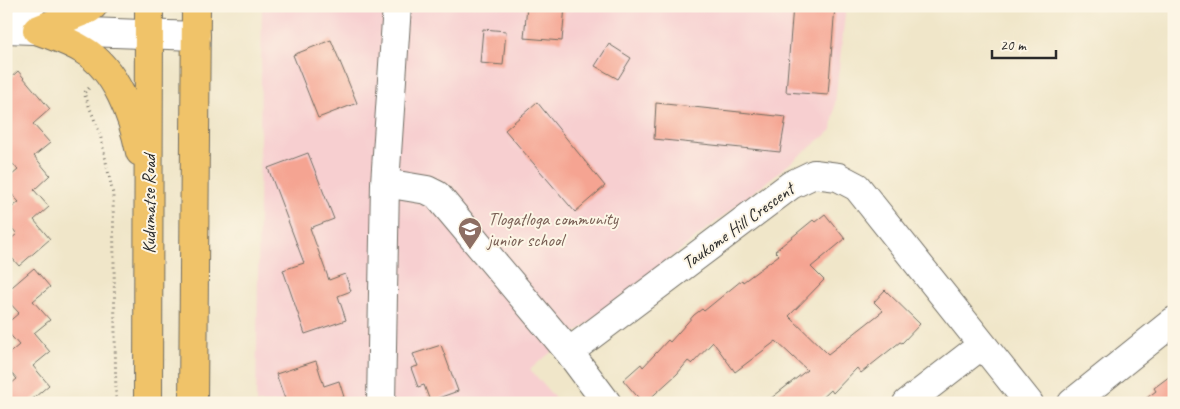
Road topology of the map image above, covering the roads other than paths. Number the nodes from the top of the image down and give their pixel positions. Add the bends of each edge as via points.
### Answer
1 (93, 6) edge
2 (149, 6) edge
3 (196, 6) edge
4 (397, 6) edge
5 (23, 23) edge
6 (148, 34) junction
7 (196, 36) junction
8 (385, 183) junction
9 (149, 199) junction
10 (1174, 321) edge
11 (982, 345) junction
12 (569, 352) junction
13 (148, 403) edge
14 (193, 403) edge
15 (381, 403) edge
16 (607, 403) edge
17 (907, 403) edge
18 (1029, 403) edge
19 (1072, 403) edge

1 - 5 main road
2 - 6 main road, Kudumatse Road
3 - 7 main road
4 - 8 street
5 - 6 street
5 - 9 main road via 84,50 109,72 124,102 138,144
6 - 7 street
6 - 9 main road, Kudumatse Road
7 - 14 main road
8 - 12 street via 427,190 437,195
8 - 15 street
9 - 13 main road, Kudumatse Road
10 - 19 street
11 - 12 street, Taukome Hill Crescent via 858,187 838,177 814,174 791,185
11 - 17 street
11 - 18 street, Taukome Hill Crescent
12 - 16 street

